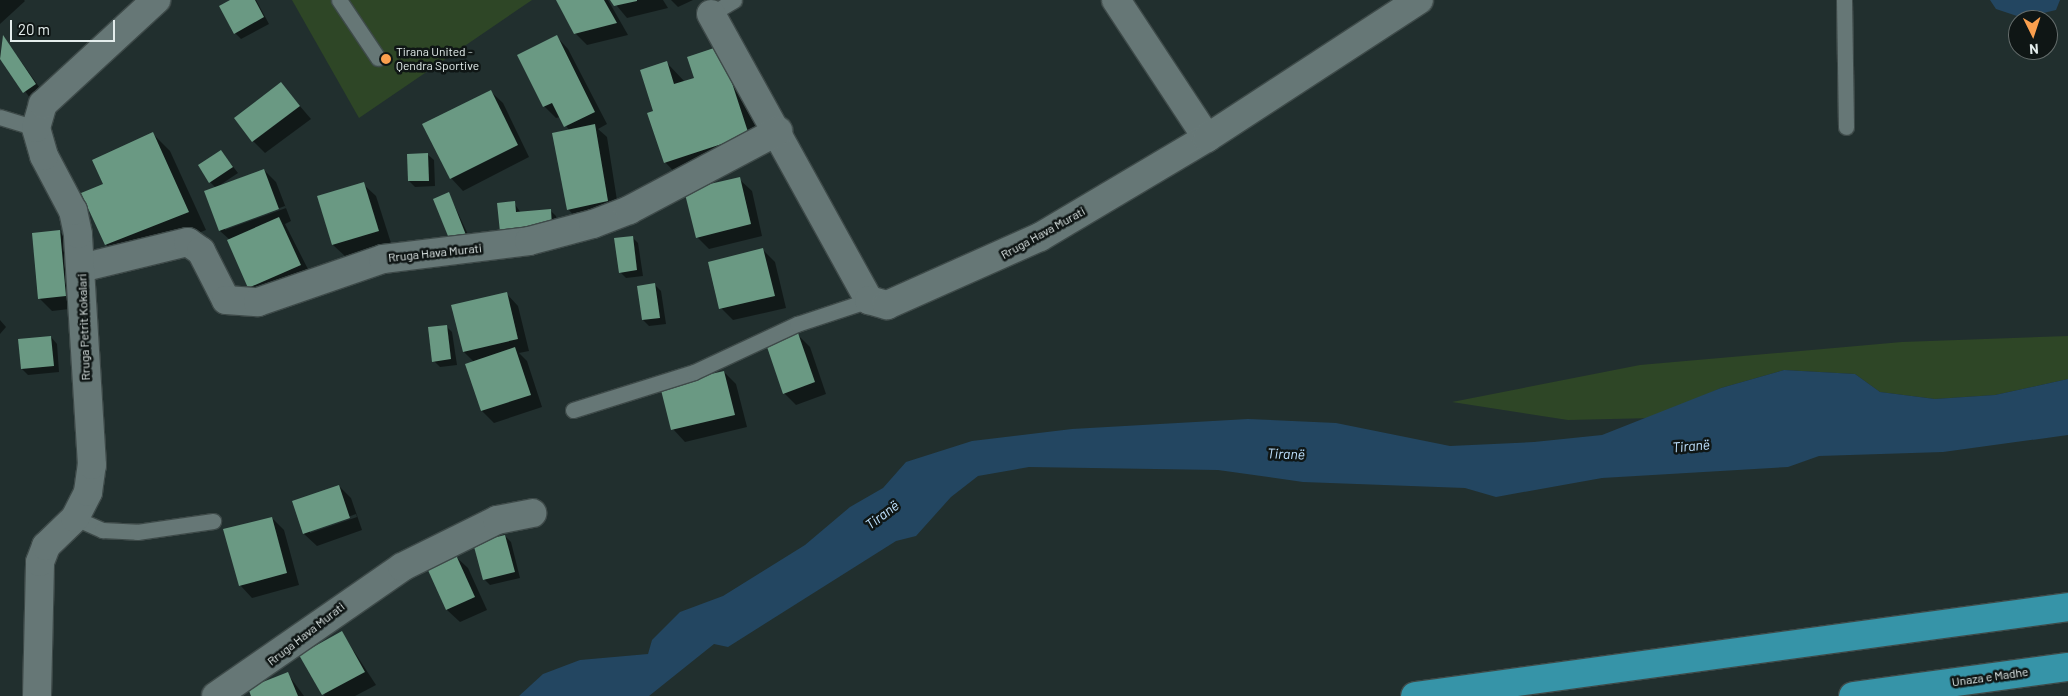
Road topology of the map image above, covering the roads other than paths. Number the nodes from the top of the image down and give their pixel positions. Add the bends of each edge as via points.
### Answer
1 (156, 0) edge
2 (339, 0) edge
3 (1116, 0) edge
4 (1419, 0) edge
5 (1844, 0) edge
6 (722, 7) edge
7 (1390, 7) edge
8 (378, 58) dead end
9 (0, 117) edge
10 (1846, 127) dead end
11 (36, 128) junction
12 (778, 130) junction
13 (1207, 138) junction
14 (81, 268) junction
15 (869, 300) junction
16 (573, 410) dead end
17 (532, 512) dead end
18 (75, 518) junction
19 (214, 521) dead end
20 (2068, 607) edge
21 (2068, 667) edge
22 (37, 696) edge
23 (216, 696) edge
24 (1415, 696) edge
25 (1853, 696) edge

1 - 11 street via 43,104
2 - 8 lane
3 - 13 street
4 - 7 street, Rruga Hava Murati
5 - 10 lane
6 - 12 street
7 - 13 street, Rruga Hava Murati
9 - 11 lane
11 - 14 street, Rruga Petrit Kokalari via 44,156 73,211
12 - 14 street, Rruga Hava Murati via 629,210 593,224 529,241 383,259 258,302 226,300 201,251 188,242 168,243
12 - 15 street
13 - 15 street, Rruga Hava Murati via 983,266 909,299 887,305
14 - 18 street, Rruga Petrit Kokalari via 92,465 88,492
15 - 16 lane, Rruga Hava Murati via 797,324 694,372
17 - 23 street, Rruga Hava Murati via 497,520 402,567
18 - 19 lane via 102,530 137,532
18 - 22 street, Rruga Petrit Kokalari via 46,546 40,562
20 - 24 highway
21 - 25 highway, Unaza e Madhe

